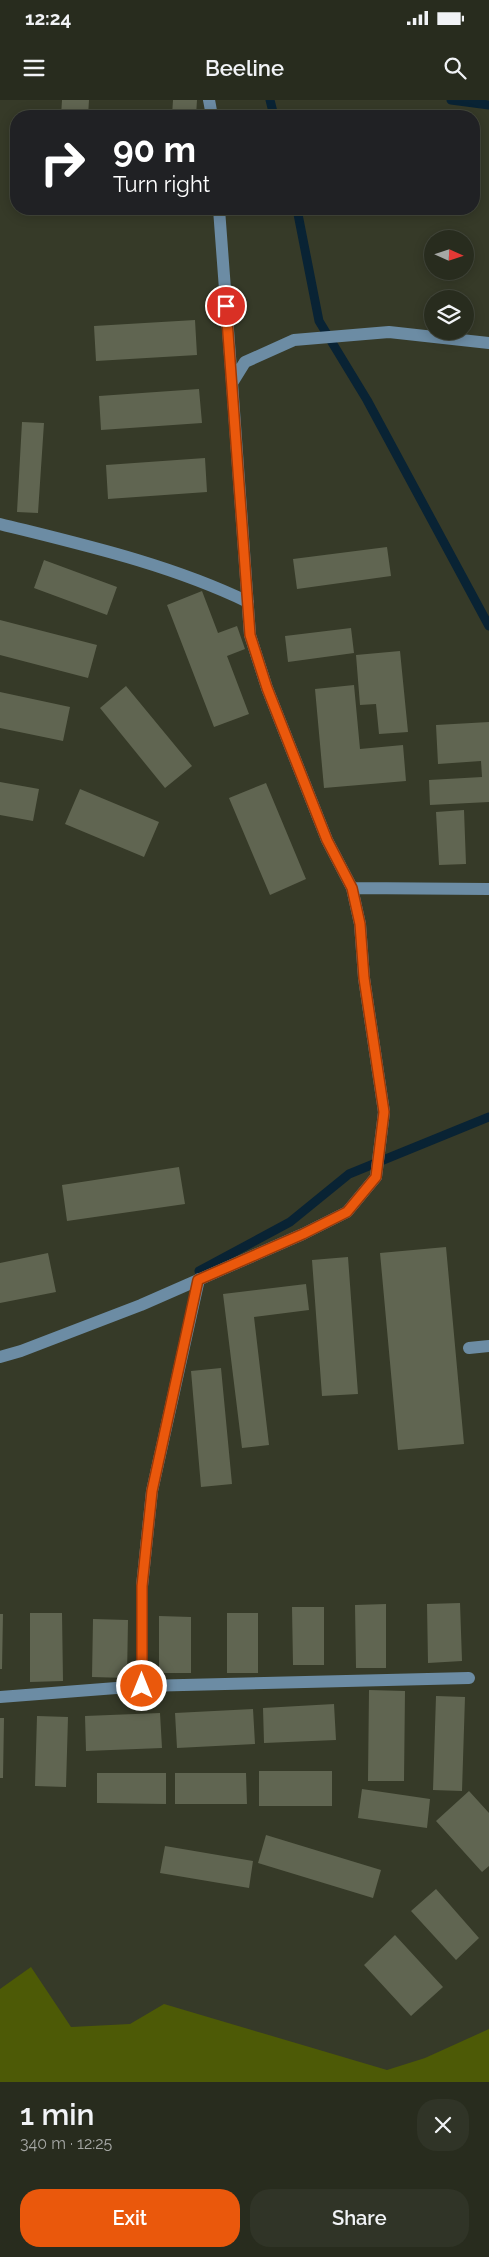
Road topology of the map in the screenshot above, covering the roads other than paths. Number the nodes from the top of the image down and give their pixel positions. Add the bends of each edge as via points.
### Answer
1 (219, 215) edge
2 (489, 343) edge
3 (232, 383) junction
4 (0, 524) edge
5 (248, 602) junction
6 (352, 888) junction
7 (489, 889) edge
8 (198, 1280) junction
9 (489, 1346) edge
10 (469, 1348) dead end
11 (0, 1357) edge
12 (469, 1678) dead end
13 (142, 1686) junction
14 (0, 1697) edge

1 - 3 street
2 - 3 street via 389,332 294,340 245,362
3 - 5 street
4 - 5 street via 113,553 211,584
5 - 6 street via 250,635 267,688 327,840
6 - 7 street
6 - 8 street via 360,924 364,978 384,1112 376,1177 347,1212
8 - 11 street
8 - 13 street via 152,1491 142,1586
9 - 10 street
12 - 13 street
13 - 14 street

